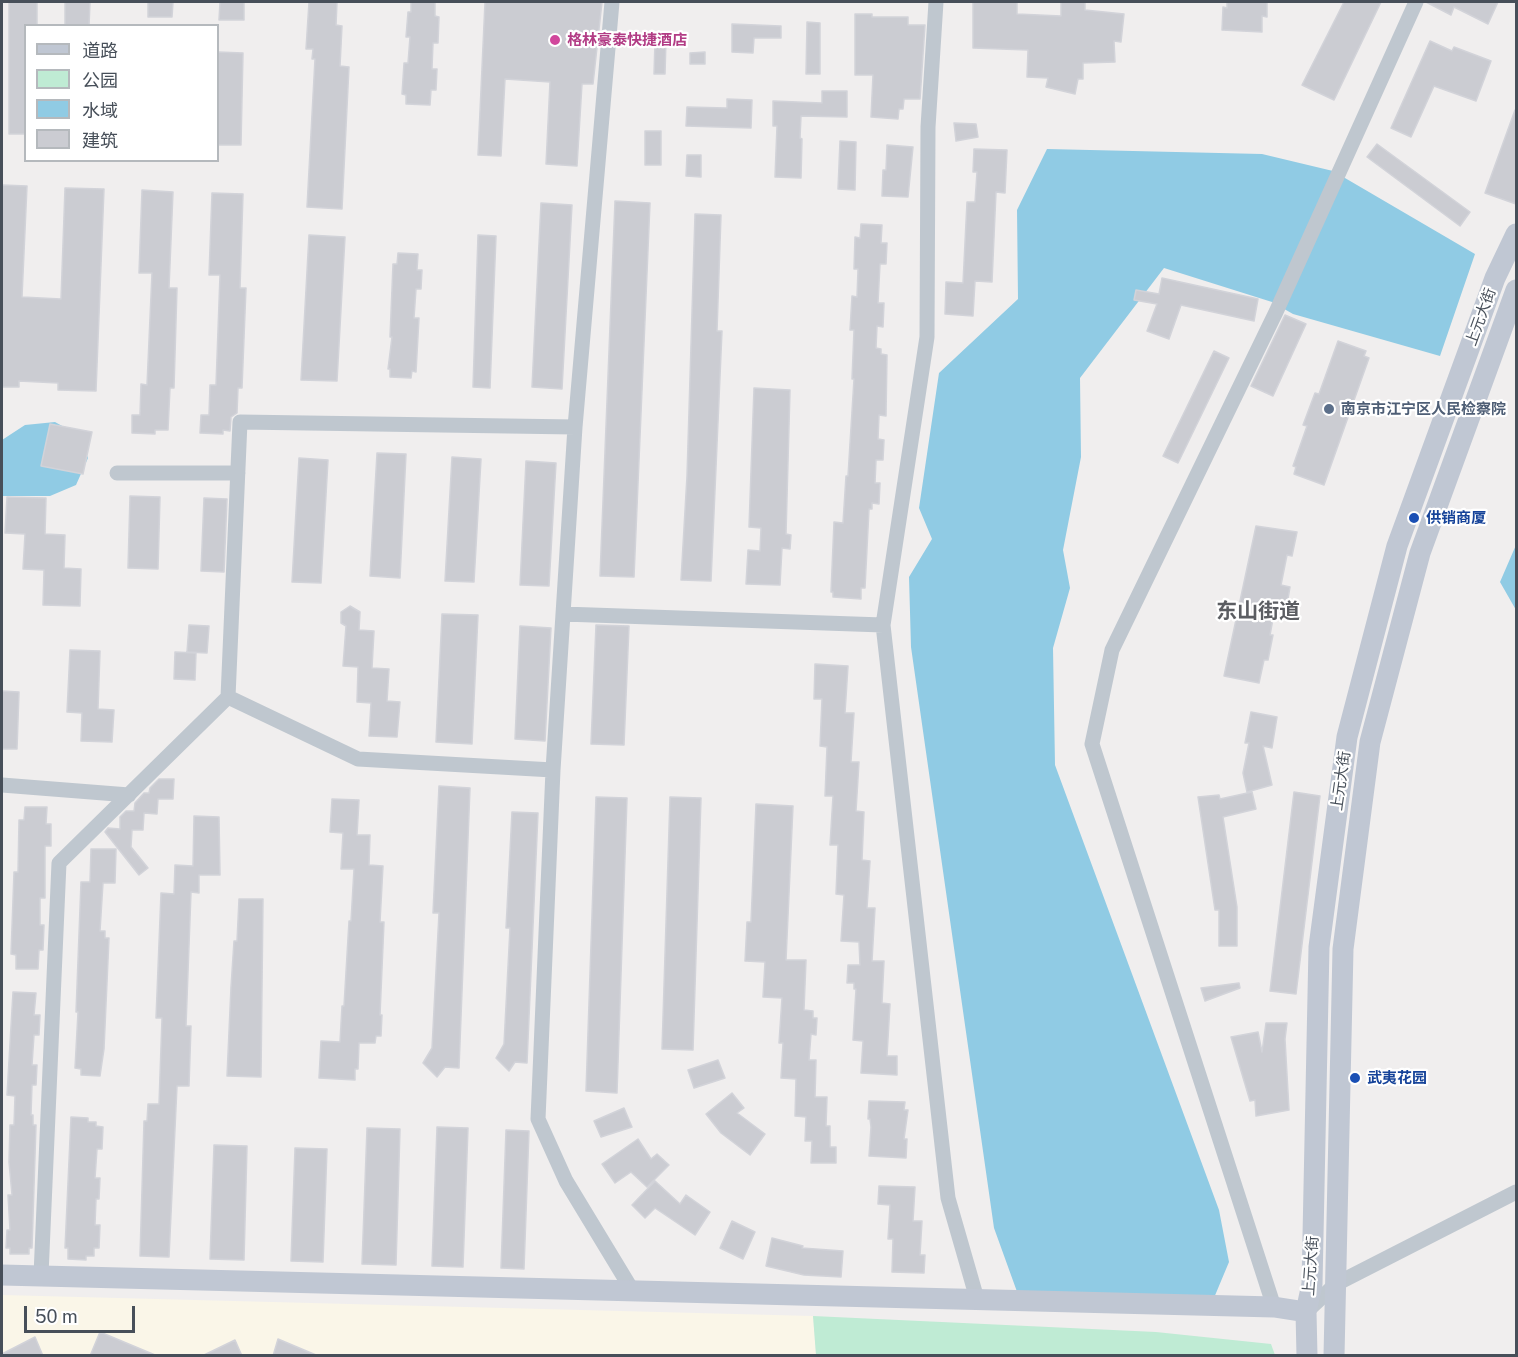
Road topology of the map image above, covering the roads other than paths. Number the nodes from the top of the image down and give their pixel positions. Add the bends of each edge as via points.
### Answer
1 (612, 2) edge
2 (936, 2) edge
3 (1416, 2) edge
4 (1516, 234) edge
5 (1516, 290) edge
6 (575, 427) junction
7 (117, 473) dead end
8 (238, 473) junction
9 (563, 614) junction
10 (883, 625) junction
11 (228, 697) junction
12 (553, 770) junction
13 (2, 785) edge
14 (129, 795) junction
15 (1516, 1192) edge
16 (2, 1275) edge
17 (40, 1275) junction
18 (1336, 1284) junction
19 (632, 1290) junction
20 (977, 1299) junction
21 (1274, 1307) junction
22 (1306, 1312) junction
23 (1307, 1356) edge
24 (1334, 1356) edge

1 - 6 street
2 - 10 street via 928,127 927,338
3 - 21 street via 1276,312 1112,650 1092,744
4 - 22 main road, 上元大街 via 1496,278 1397,546 1347,737 1319,947 1312,1284
5 - 18 main road, 上元大街 via 1420,553 1370,742 1343,949
6 - 8 street via 240,422
6 - 9 street
7 - 8 street
8 - 11 street
9 - 10 street
9 - 12 street
10 - 20 street via 948,1198
11 - 12 street via 358,759
11 - 14 street
12 - 19 street via 538,1119 566,1181
13 - 14 street
14 - 17 street via 59,863
15 - 18 street
16 - 17 main road
17 - 19 main road
18 - 22 street
18 - 24 main road, 上元大街
19 - 20 main road
20 - 21 main road
21 - 22 main road
22 - 23 main road, 上元大街

